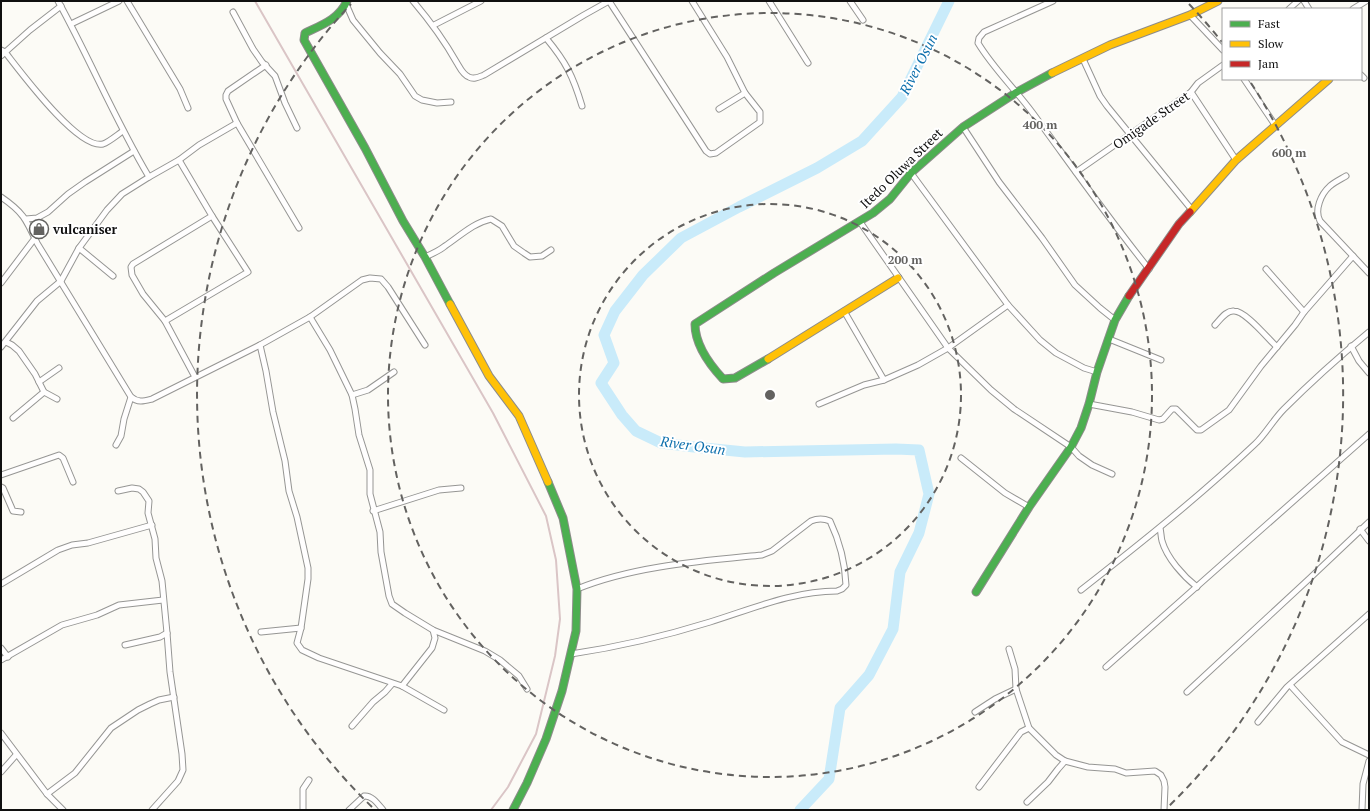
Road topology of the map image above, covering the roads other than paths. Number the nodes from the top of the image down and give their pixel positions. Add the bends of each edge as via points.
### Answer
1 (119, 1) edge
2 (136, 1) edge
3 (414, 1) edge
4 (481, 1) edge
5 (609, 1) edge
6 (692, 1) edge
7 (770, 1) edge
8 (850, 1) edge
9 (1053, 1) edge
10 (1218, 1) edge
11 (1298, 1) edge
12 (1366, 1) edge
13 (129, 2) edge
14 (346, 2) edge
15 (59, 3) edge
16 (1290, 8) edge
17 (1355, 8) edge
18 (233, 12) dead end
19 (1190, 15) junction
20 (863, 20) dead end
21 (71, 24) junction
22 (434, 25) junction
23 (546, 38) junction
24 (1222, 49) edge
25 (2, 53) edge
26 (1083, 59) junction
27 (808, 63) dead end
28 (266, 65) junction
29 (1222, 66) edge
30 (1245, 80) edge
31 (1327, 80) edge
32 (1017, 92) junction
33 (1190, 92) junction
34 (745, 93) junction
35 (451, 102) dead end
36 (582, 106) dead end
37 (188, 108) dead end
38 (719, 109) dead end
39 (237, 123) junction
40 (1275, 125) junction
41 (963, 127) junction
42 (297, 128) dead end
43 (123, 131) junction
44 (1130, 133) junction
45 (134, 151) junction
46 (179, 160) junction
47 (1236, 160) junction
48 (1076, 172) junction
49 (911, 173) junction
50 (149, 176) junction
51 (1346, 176) dead end
52 (1, 197) edge
53 (1192, 210) junction
54 (212, 216) junction
55 (26, 219) junction
56 (860, 222) junction
57 (299, 228) dead end
58 (35, 238) junction
59 (79, 248) junction
60 (551, 250) dead end
61 (1353, 256) junction
62 (426, 257) junction
63 (1148, 268) junction
64 (1266, 269) dead end
65 (1369, 273) edge
66 (114, 276) dead end
67 (898, 278) junction
68 (61, 281) junction
69 (1, 283) edge
70 (1008, 305) junction
71 (844, 311) junction
72 (1304, 312) junction
73 (310, 317) junction
74 (1115, 320) junction
75 (165, 321) junction
76 (1215, 325) dead end
77 (1369, 332) edge
78 (1109, 339) junction
79 (6, 342) junction
80 (260, 345) junction
81 (425, 345) dead end
82 (1351, 346) junction
83 (1, 347) edge
84 (1277, 347) junction
85 (948, 348) junction
86 (1161, 360) dead end
87 (59, 368) dead end
88 (394, 372) dead end
89 (1097, 372) junction
90 (1369, 373) edge
91 (195, 377) junction
92 (884, 380) junction
93 (39, 382) junction
94 (44, 392) junction
95 (352, 395) junction
96 (131, 397) junction
97 (56, 399) dead end
98 (820, 404) dead end
99 (1090, 404) junction
100 (13, 418) dead end
101 (1369, 434) edge
102 (116, 445) dead end
103 (1071, 447) junction
104 (961, 458) dead end
105 (1112, 474) dead end
106 (1, 475) edge
107 (73, 482) dead end
108 (1, 487) edge
109 (461, 488) dead end
110 (118, 491) dead end
111 (1029, 507) junction
112 (373, 511) junction
113 (21, 512) dead end
114 (1369, 522) edge
115 (152, 525) junction
116 (1160, 528) junction
117 (1360, 530) junction
118 (1369, 541) edge
119 (1, 584) edge
120 (1197, 587) junction
121 (577, 589) junction
122 (1081, 590) dead end
123 (976, 592) dead end
124 (163, 600) junction
125 (1369, 614) edge
126 (301, 628) junction
127 (433, 630) junction
128 (261, 632) dead end
129 (167, 633) junction
130 (125, 645) dead end
131 (1, 648) edge
132 (1009, 649) dead end
133 (571, 654) junction
134 (8, 657) junction
135 (1, 660) edge
136 (1106, 668) dead end
137 (392, 684) junction
138 (1290, 685) junction
139 (402, 686) junction
140 (526, 689) dead end
141 (1016, 689) junction
142 (1187, 692) dead end
143 (174, 697) junction
144 (444, 710) dead end
145 (975, 712) dead end
146 (1258, 722) dead end
147 (352, 726) dead end
148 (1028, 728) junction
149 (1, 733) edge
150 (16, 755) junction
151 (1369, 755) edge
152 (1065, 761) junction
153 (1369, 761) edge
154 (1, 772) edge
155 (309, 780) dead end
156 (979, 787) dead end
157 (47, 794) junction
158 (1362, 800) junction
159 (1369, 801) edge
160 (1027, 802) dead end
161 (63, 810) edge
162 (152, 810) edge
163 (303, 810) edge
164 (349, 810) edge
165 (383, 810) edge
166 (513, 810) edge
167 (1164, 810) edge
168 (1362, 810) edge

1 - 21 street
2 - 13 street
3 - 22 street
4 - 22 street
5 - 23 street
5 - 34 street via 710,154 716,153 760,122 760,112
6 - 34 street via 727,57
7 - 27 street
8 - 20 street
9 - 32 street via 984,32 978,43
10 - 19 street, Itedo Oluwa Street
11 - 16 street
12 - 17 street
13 - 37 street via 180,89
14 - 35 street via 352,20 400,74 415,96 437,103
14 - 62 street via 339,14 305,34 303,38
15 - 21 street
15 - 25 street
18 - 28 street via 253,49
19 - 24 street
19 - 26 street, Itedo Oluwa Street via 1110,45
21 - 43 street
22 - 23 street via 463,74 474,79 484,76
23 - 36 street via 569,70
25 - 43 street via 50,109 86,141 103,144
26 - 32 street, Itedo Oluwa Street via 1040,78
26 - 44 street via 1100,96
28 - 39 street via 226,95
28 - 42 street via 275,76
29 - 33 street, Omigade Street
30 - 40 street
31 - 40 street
32 - 41 street, Itedo Oluwa Street
32 - 48 street
33 - 44 street, Omigade Street
33 - 47 street
34 - 38 street
39 - 46 street
39 - 57 street
40 - 47 street
41 - 49 street, Itedo Oluwa Street via 938,146
41 - 74 street via 999,182 1075,285
43 - 45 street
44 - 48 street, Omigade Street
44 - 53 street
45 - 50 street
45 - 55 street via 80,186 48,212 37,218
46 - 50 street
46 - 54 street
47 - 53 street
48 - 63 street
49 - 56 street, Itedo Oluwa Street via 890,199
49 - 70 street
50 - 59 street via 122,194
51 - 61 street via 1329,187 1317,212 1320,221
52 - 55 street via 20,211
53 - 63 street
54 - 75 street via 131,267 132,275 143,294
54 - 75 street via 248,272
55 - 58 street
56 - 67 street
56 - 71 street, Itedo Oluwa Street via 695,324 694,331 719,375 728,379 777,354
58 - 68 street
58 - 69 street
59 - 66 street
59 - 68 street
60 - 62 street via 542,256 530,257 514,246 502,226 491,219 470,228
61 - 65 street
61 - 72 street
62 - 121 street via 489,376 519,416 535,451 563,518
63 - 74 street
64 - 72 street
67 - 71 street
67 - 85 street
68 - 79 street via 37,301
68 - 96 street
70 - 85 street
70 - 89 street via 1040,340 1056,353
71 - 92 street
72 - 84 street
73 - 80 street
73 - 81 street via 362,280 381,279
73 - 95 street
74 - 78 street
75 - 91 street
76 - 84 street via 1227,313 1235,311 1243,314
77 - 82 street
78 - 86 street
78 - 89 street
79 - 83 street
79 - 93 street via 19,351
80 - 91 street
80 - 126 street via 289,491 308,568
82 - 90 street
82 - 116 street via 1284,409 1257,443
84 - 99 street via 1229,410 1198,430 1176,409 1172,409 1159,420
85 - 92 street
85 - 103 street via 1014,409
87 - 93 street
88 - 95 street via 368,390
89 - 99 street
91 - 96 street via 152,399 135,401
92 - 98 street via 864,385
93 - 94 street
94 - 97 street
94 - 100 street
95 - 112 street via 370,470
96 - 102 street via 121,436
99 - 103 street
101 - 120 street
103 - 105 street via 1092,465
103 - 111 street
104 - 111 street via 1005,493
106 - 107 street via 59,455 63,458
108 - 113 street via 13,511
109 - 112 street via 439,490
110 - 115 street via 132,488 143,492 149,501 148,513
111 - 123 street
112 - 127 street via 380,532 381,552 392,604
114 - 117 street
115 - 119 street via 58,550
115 - 124 street
116 - 120 street via 1169,556
116 - 122 street
117 - 118 street
117 - 142 street
120 - 136 street
121 - 133 street via 576,631
121 - 133 street via 597,580 657,568 762,555 772,552 817,518 830,521 838,540 846,585 837,591 800,594 672,633 605,649
124 - 129 street
124 - 134 street via 119,605 97,615 62,625
125 - 138 street
126 - 128 street
126 - 137 street via 297,643 302,650
127 - 139 street via 435,638 432,648
127 - 140 street via 485,651 500,660 519,676
129 - 130 street
129 - 143 street
131 - 134 street
132 - 141 street via 1015,669
133 - 166 street via 546,739 528,783
134 - 135 street
137 - 139 street
137 - 147 street
138 - 146 street
138 - 151 street via 1342,742
139 - 144 street
141 - 145 street via 994,699
141 - 148 street
143 - 157 street via 150,704 111,728 75,773
143 - 162 street via 183,770 178,781
148 - 152 street
148 - 156 street via 1021,732
149 - 150 street
150 - 154 street
150 - 157 street
152 - 160 street
152 - 167 street via 1126,773 1155,771 1164,781
153 - 158 street
155 - 163 street via 303,789
157 - 161 street
158 - 159 street
158 - 168 street
164 - 165 street via 364,796 370,796

